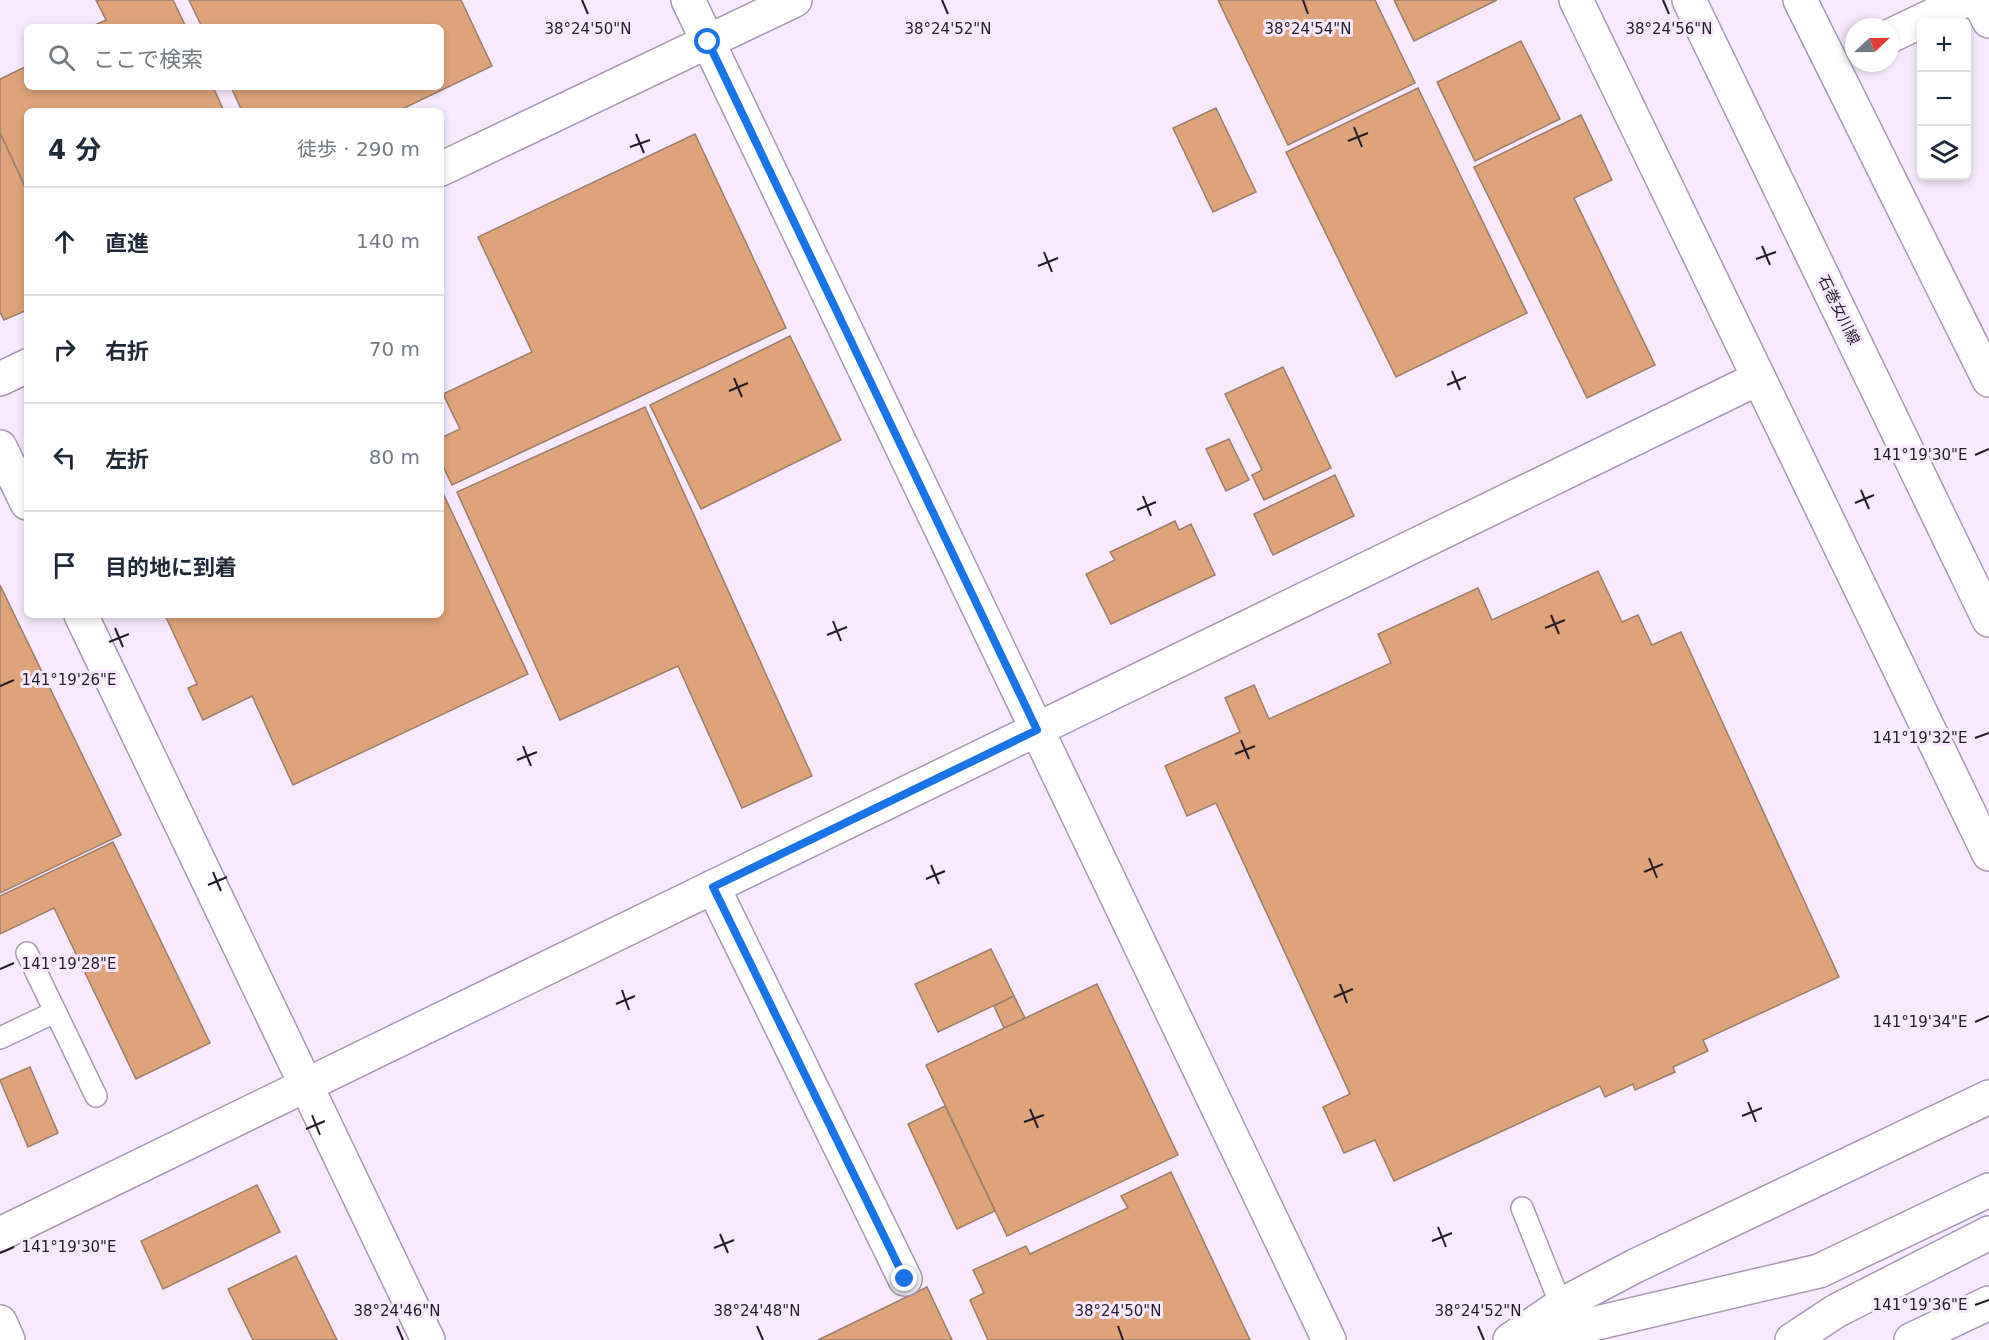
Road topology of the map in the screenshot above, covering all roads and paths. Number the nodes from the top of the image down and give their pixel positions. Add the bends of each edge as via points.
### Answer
1 (687, 0) edge
2 (795, 0) edge
3 (1576, 0) edge
4 (1689, 0) edge
5 (1800, 0) edge
6 (1965, 0) edge
7 (1978, 0) edge
8 (1989, 21) edge
9 (1899, 32) edge
10 (708, 42) junction
11 (1843, 58) edge
12 (444, 168) edge
13 (24, 367) edge
14 (1759, 378) junction
15 (0, 379) edge
16 (1989, 380) edge
17 (0, 447) edge
18 (24, 497) edge
19 (82, 618) edge
20 (1989, 620) edge
21 (1037, 730) junction
22 (1989, 854) edge
23 (713, 887) junction
24 (27, 953) dead end
25 (55, 1012) junction
26 (0, 1038) edge
27 (306, 1085) junction
28 (96, 1096) dead end
29 (1989, 1097) edge
30 (1989, 1190) edge
31 (1522, 1208) dead end
32 (0, 1233) edge
33 (1989, 1233) edge
34 (905, 1279) dead end
35 (1989, 1303) edge
36 (1561, 1305) junction
37 (428, 1340) edge
38 (1329, 1340) edge
39 (1510, 1340) edge
40 (1524, 1340) edge
41 (1792, 1340) edge
42 (1911, 1340) edge

1 - 10 street
2 - 10 street
3 - 14 street
4 - 20 street, 石巻女川線
5 - 11 street
6 - 9 street
7 - 8 street
10 - 12 street
10 - 21 street
11 - 16 street
13 - 15 street
14 - 21 street
14 - 22 street
17 - 18 street
19 - 27 street
21 - 23 street
21 - 38 street
23 - 27 street
23 - 34 street
24 - 25 lane
25 - 26 lane
25 - 28 lane
27 - 32 street
27 - 37 street
29 - 36 street
30 - 40 street via 1819,1272
31 - 36 lane
33 - 41 street via 1836,1311
35 - 42 street
36 - 39 street

